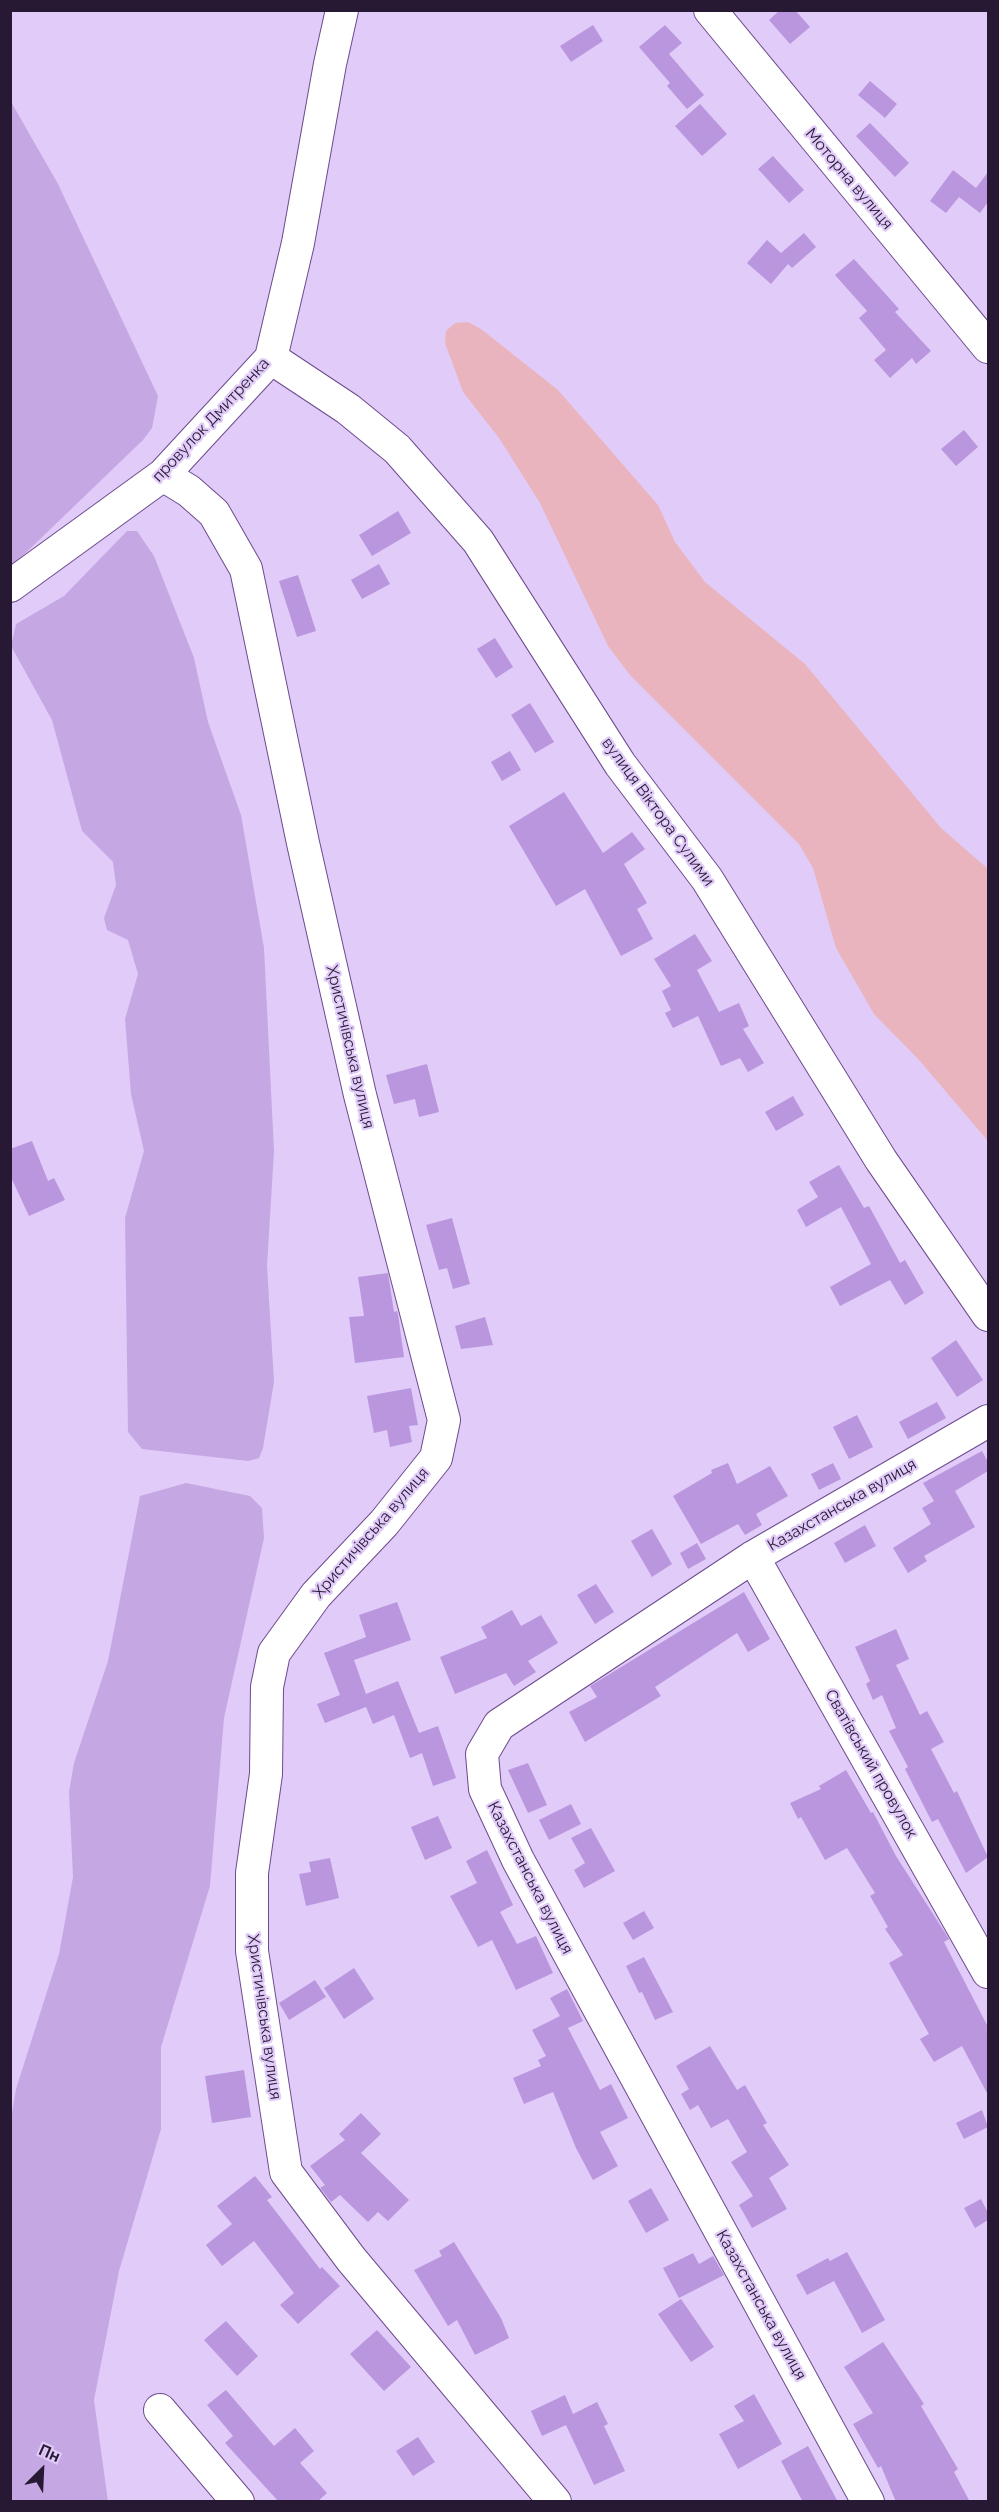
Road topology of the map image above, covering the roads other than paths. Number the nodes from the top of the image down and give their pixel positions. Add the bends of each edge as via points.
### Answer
1 (342, 10) edge
2 (710, 10) edge
3 (988, 347) edge
4 (271, 358) junction
5 (163, 475) junction
6 (10, 586) edge
7 (988, 1315) edge
8 (988, 1421) edge
9 (753, 1557) junction
10 (988, 1972) edge
11 (160, 2410) dead end
12 (238, 2502) edge
13 (555, 2502) edge
14 (868, 2502) edge

1 - 4 street, провулок Дмитренка via 298,243
2 - 3 street, Моторна вулиця
4 - 5 street, провулок Дмитренка
4 - 7 street, вулиця Віктора Сулими via 348,409 397,449 478,541 620,764 707,879 881,1160
5 - 6 street, провулок Дмитренка
5 - 13 street, Христичівська вулиця via 214,513 246,569 360,1095 444,1420 436,1458 384,1523 316,1595 274,1653 267,1687 266,1774 252,1873 252,1951 286,2172 351,2259
8 - 9 street, Казахстанська вулиця
9 - 10 street, Сватівський провулок
9 - 14 street, Казахстанська вулиця via 499,1725 482,1754 485,1789 524,1870
11 - 12 street

